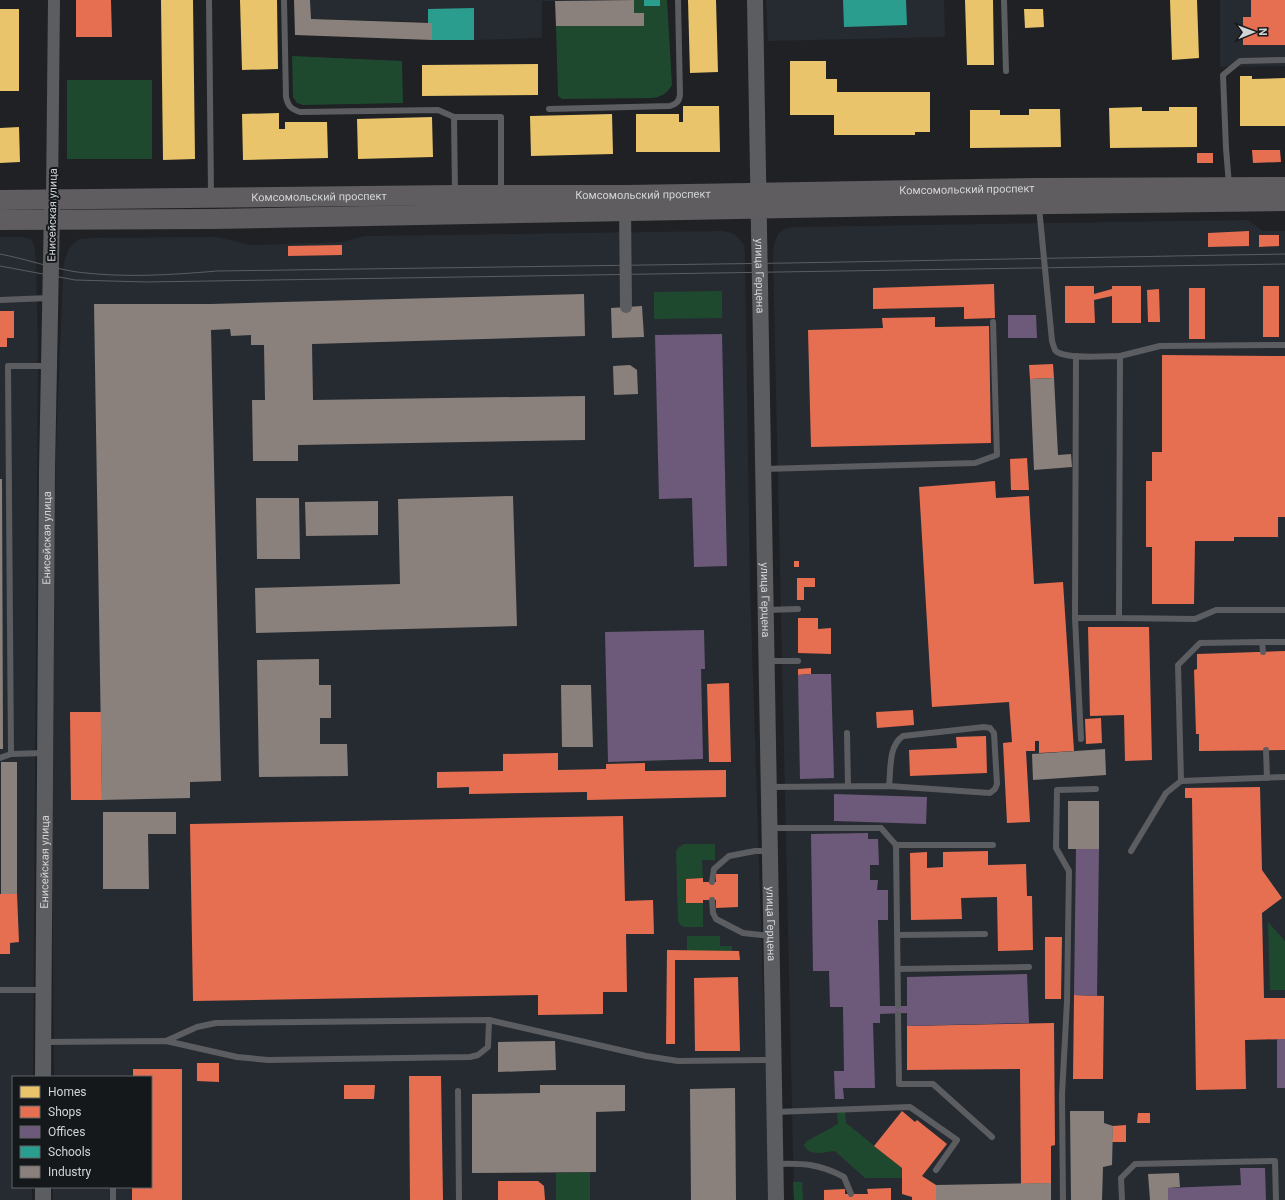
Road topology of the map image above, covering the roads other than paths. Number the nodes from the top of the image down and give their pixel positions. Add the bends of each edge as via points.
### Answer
1 (54, 0) edge
2 (209, 0) edge
3 (284, 0) edge
4 (678, 0) edge
5 (755, 0) edge
6 (1004, 0) edge
7 (1285, 60) edge
8 (1006, 71) dead end
9 (548, 108) dead end
10 (454, 117) junction
11 (1285, 186) edge
12 (1229, 187) junction
13 (455, 195) junction
14 (501, 195) junction
15 (52, 199) junction
16 (212, 199) junction
17 (0, 200) edge
18 (758, 201) junction
19 (1285, 201) edge
20 (625, 203) junction
21 (1039, 204) junction
22 (0, 220) edge
23 (52, 220) junction
24 (51, 298) junction
25 (0, 300) edge
26 (626, 307) dead end
27 (993, 322) dead end
28 (1285, 346) edge
29 (1076, 356) junction
30 (1120, 356) junction
31 (49, 366) junction
32 (763, 469) junction
33 (798, 609) dead end
34 (765, 610) junction
35 (1285, 610) edge
36 (1075, 618) junction
37 (1119, 618) junction
38 (1262, 642) junction
39 (1285, 642) edge
40 (1263, 652) dead end
41 (766, 661) junction
42 (798, 661) dead end
43 (847, 733) dead end
44 (1081, 738) dead end
45 (1266, 750) dead end
46 (45, 753) junction
47 (11, 754) junction
48 (0, 758) edge
49 (1285, 777) edge
50 (1267, 778) junction
51 (1181, 781) junction
52 (848, 786) junction
53 (889, 786) junction
54 (769, 787) junction
55 (1096, 789) dead end
56 (770, 828) junction
57 (896, 845) junction
58 (993, 845) dead end
59 (770, 851) junction
60 (1131, 851) dead end
61 (712, 882) dead end
62 (712, 900) dead end
63 (985, 934) dead end
64 (897, 935) junction
65 (772, 936) junction
66 (1029, 967) dead end
67 (898, 969) junction
68 (0, 990) edge
69 (43, 990) junction
70 (898, 1006) dead end
71 (898, 1014) dead end
72 (489, 1020) junction
73 (166, 1041) junction
74 (43, 1042) junction
75 (774, 1060) junction
76 (43, 1076) edge
77 (458, 1091) dead end
78 (775, 1112) junction
79 (992, 1137) dead end
80 (776, 1164) junction
81 (936, 1170) dead end
82 (43, 1188) edge
83 (113, 1188) edge
84 (851, 1194) dead end
85 (43, 1200) edge
86 (113, 1200) edge
87 (459, 1200) edge
88 (776, 1200) edge
89 (1063, 1200) edge
90 (1122, 1200) edge
91 (1276, 1200) edge

1 - 15 street, Енисейская улица
2 - 16 lane
3 - 10 lane via 286,97 292,110 438,110
4 - 9 lane via 680,95 675,105
5 - 18 street, улица Герцена
6 - 8 lane
7 - 12 lane via 1240,61 1224,75
10 - 13 lane
10 - 14 lane via 501,117
11 - 12 main road, Комсомольский проспект
12 - 18 main road, Комсомольский проспект
13 - 14 main road, Комсомольский проспект
13 - 16 main road, Комсомольский проспект
14 - 20 main road, Комсомольский проспект
15 - 16 main road, Комсомольский проспект
15 - 17 main road, Комсомольский проспект
15 - 23 street, Енисейская улица
18 - 20 main road, Комсомольский проспект
18 - 21 main road, Комсомольский проспект
18 - 32 street, улица Герцена
19 - 21 main road, Комсомольский проспект
20 - 23 main road, Комсомольский проспект via 211,219
20 - 26 street
21 - 29 lane via 1052,341 1055,350
22 - 23 main road, Комсомольский проспект
23 - 24 street, Енисейская улица
24 - 25 lane
24 - 31 street, Енисейская улица
27 - 32 lane via 997,455 975,463
28 - 30 lane via 1160,346
29 - 30 lane
29 - 36 lane
30 - 37 lane
31 - 46 street, Енисейская улица
31 - 47 lane via 8,366
32 - 34 street, улица Герцена
33 - 34 lane
34 - 41 street, улица Герцена
35 - 37 lane via 1216,610 1195,619
36 - 37 lane
36 - 44 lane
38 - 39 lane
38 - 40 lane
38 - 51 lane via 1200,643 1178,665
41 - 42 lane
41 - 54 street, улица Герцена
43 - 52 lane
45 - 50 lane
46 - 47 lane
46 - 69 street, Енисейская улица
47 - 48 lane
49 - 50 lane
50 - 51 lane
51 - 60 lane via 1166,793
52 - 53 lane
52 - 54 lane
53 - 53 lane via 893,748 903,736 984,727 990,728 994,733 997,784 993,792
54 - 56 street, улица Герцена
55 - 89 lane via 1057,790 1056,848 1070,871 1062,1095
56 - 57 lane via 881,828
56 - 59 street, улица Герцена
57 - 58 lane
57 - 64 lane
59 - 61 lane via 730,856 714,869
59 - 65 street, улица Герцена
62 - 65 lane via 716,919 743,933
63 - 64 lane
64 - 67 lane
65 - 75 street, улица Герцена
66 - 67 lane
67 - 70 lane
68 - 69 lane
69 - 74 street, Енисейская улица
71 - 79 lane via 900,1084 933,1084
72 - 73 lane via 216,1023 197,1026
72 - 73 lane via 488,1047 478,1055 470,1057 268,1060 237,1057
72 - 75 lane via 678,1061
73 - 74 lane
74 - 76 street, Енисейская улица
75 - 78 street, улица Герцена
77 - 87 lane
78 - 80 street, улица Герцена
78 - 81 lane via 910,1107 957,1140
80 - 84 lane via 803,1163 828,1168 844,1177
80 - 88 street, улица Герцена
82 - 85 street
83 - 86 lane
90 - 91 lane via 1121,1178 1135,1164 1275,1161

